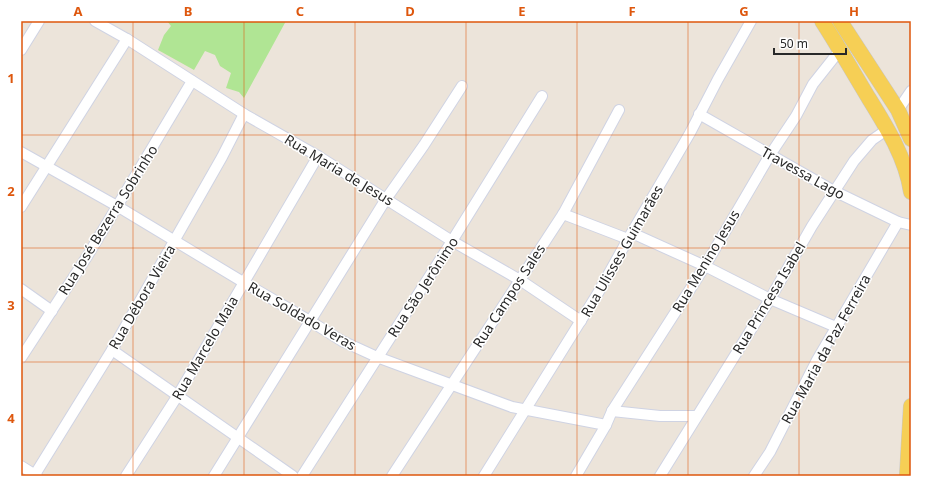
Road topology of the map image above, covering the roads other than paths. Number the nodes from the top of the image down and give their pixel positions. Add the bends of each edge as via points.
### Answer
1 (39, 21) edge
2 (95, 21) edge
3 (751, 21) edge
4 (822, 21) edge
5 (840, 21) edge
6 (127, 39) junction
7 (21, 50) edge
8 (840, 50) junction
9 (192, 81) junction
10 (462, 86) dead end
11 (911, 91) edge
12 (542, 96) dead end
13 (619, 110) dead end
14 (898, 110) junction
15 (244, 114) junction
16 (699, 114) junction
17 (888, 129) junction
18 (911, 139) edge
19 (21, 152) edge
20 (770, 155) junction
21 (318, 156) junction
22 (47, 166) junction
23 (834, 191) junction
24 (911, 192) edge
25 (386, 199) junction
26 (117, 206) junction
27 (21, 207) edge
28 (562, 214) junction
29 (898, 222) junction
30 (911, 225) edge
31 (630, 236) junction
32 (174, 241) junction
33 (452, 241) junction
34 (704, 266) junction
35 (520, 280) junction
36 (243, 282) junction
37 (21, 290) edge
38 (770, 299) junction
39 (52, 311) junction
40 (310, 321) junction
41 (581, 321) junction
42 (836, 327) junction
43 (112, 350) junction
44 (377, 357) junction
45 (21, 358) edge
46 (451, 385) junction
47 (178, 395) junction
48 (911, 406) edge
49 (526, 409) junction
50 (612, 411) junction
51 (696, 416) junction
52 (606, 425) junction
53 (238, 438) junction
54 (21, 466) edge
55 (36, 476) edge
56 (126, 476) edge
57 (214, 476) edge
58 (293, 476) edge
59 (302, 476) edge
60 (392, 476) edge
61 (484, 476) edge
62 (576, 476) edge
63 (660, 476) edge
64 (754, 476) edge
65 (908, 476) edge

1 - 7 street
2 - 6 street, Rua Maria de Jesus
3 - 16 street, Rua Ulisses Guimarães
4 - 8 main road
5 - 14 main road
6 - 9 street, Rua Maria de Jesus
6 - 22 street
8 - 17 main road
8 - 20 street, Rua Menino Jesus via 813,84 796,116
9 - 15 street, Rua Maria de Jesus
9 - 26 street, Rua José Bezerra Sobrinho
10 - 25 street
11 - 14 street
12 - 33 street, Rua São Jerônimo
13 - 28 street, Rua Campos Sales
14 - 18 main road
15 - 21 street, Rua Maria de Jesus
15 - 32 street, Rua Débora Vieira
16 - 20 street, Travessa Lago
16 - 31 street, Rua Ulisses Guimarães
17 - 23 street, Rua Princesa Isabel via 864,148
17 - 24 main road via 902,161
19 - 22 street, Rua Soldado Veras
20 - 23 street, Travessa Lago
20 - 34 street, Rua Menino Jesus
21 - 25 street, Rua Maria de Jesus
21 - 36 street, Rua Marcelo Maia
22 - 26 street, Rua Soldado Veras
22 - 27 street
23 - 29 street, Travessa Lago
23 - 38 street, Rua Princesa Isabel
25 - 33 street, Rua Maria de Jesus
25 - 40 street
26 - 32 street, Rua Soldado Veras
26 - 39 street, Rua José Bezerra Sobrinho
28 - 31 street
28 - 35 street, Rua Campos Sales
29 - 30 street, Travessa Lago
29 - 42 street, Rua Maria da Paz Ferreira
31 - 34 street
31 - 41 street, Rua Ulisses Guimarães
32 - 36 street, Rua Soldado Veras
32 - 43 street, Rua Débora Vieira
33 - 35 street, Rua Maria de Jesus
33 - 44 street, Rua São Jerônimo
34 - 38 street
34 - 50 street, Rua Menino Jesus
35 - 41 street, Rua Maria de Jesus
35 - 46 street, Rua Campos Sales
36 - 40 street, Rua Soldado Veras
36 - 47 street, Rua Marcelo Maia
37 - 39 street
38 - 42 street
38 - 51 street, Rua Princesa Isabel
39 - 45 street, Rua José Bezerra Sobrinho
40 - 44 street, Rua Soldado Veras via 342,341
40 - 53 street
41 - 49 street, Rua Ulisses Guimarães
42 - 64 street, Rua Maria da Paz Ferreira
43 - 47 street
43 - 55 street, Rua Débora Vieira
44 - 46 street, Rua Soldado Veras
44 - 59 street, Rua São Jerônimo
46 - 49 street, Rua Soldado Veras via 512,407
46 - 60 street, Rua Campos Sales
47 - 53 street
47 - 56 street, Rua Marcelo Maia
48 - 65 main road
49 - 52 street, Rua Soldado Veras
49 - 61 street, Rua Ulisses Guimarães
50 - 51 street via 660,416
50 - 52 street, Rua Menino Jesus
51 - 63 street, Rua Princesa Isabel
52 - 62 street, Rua Menino Jesus
53 - 57 street
53 - 58 street
54 - 55 street

